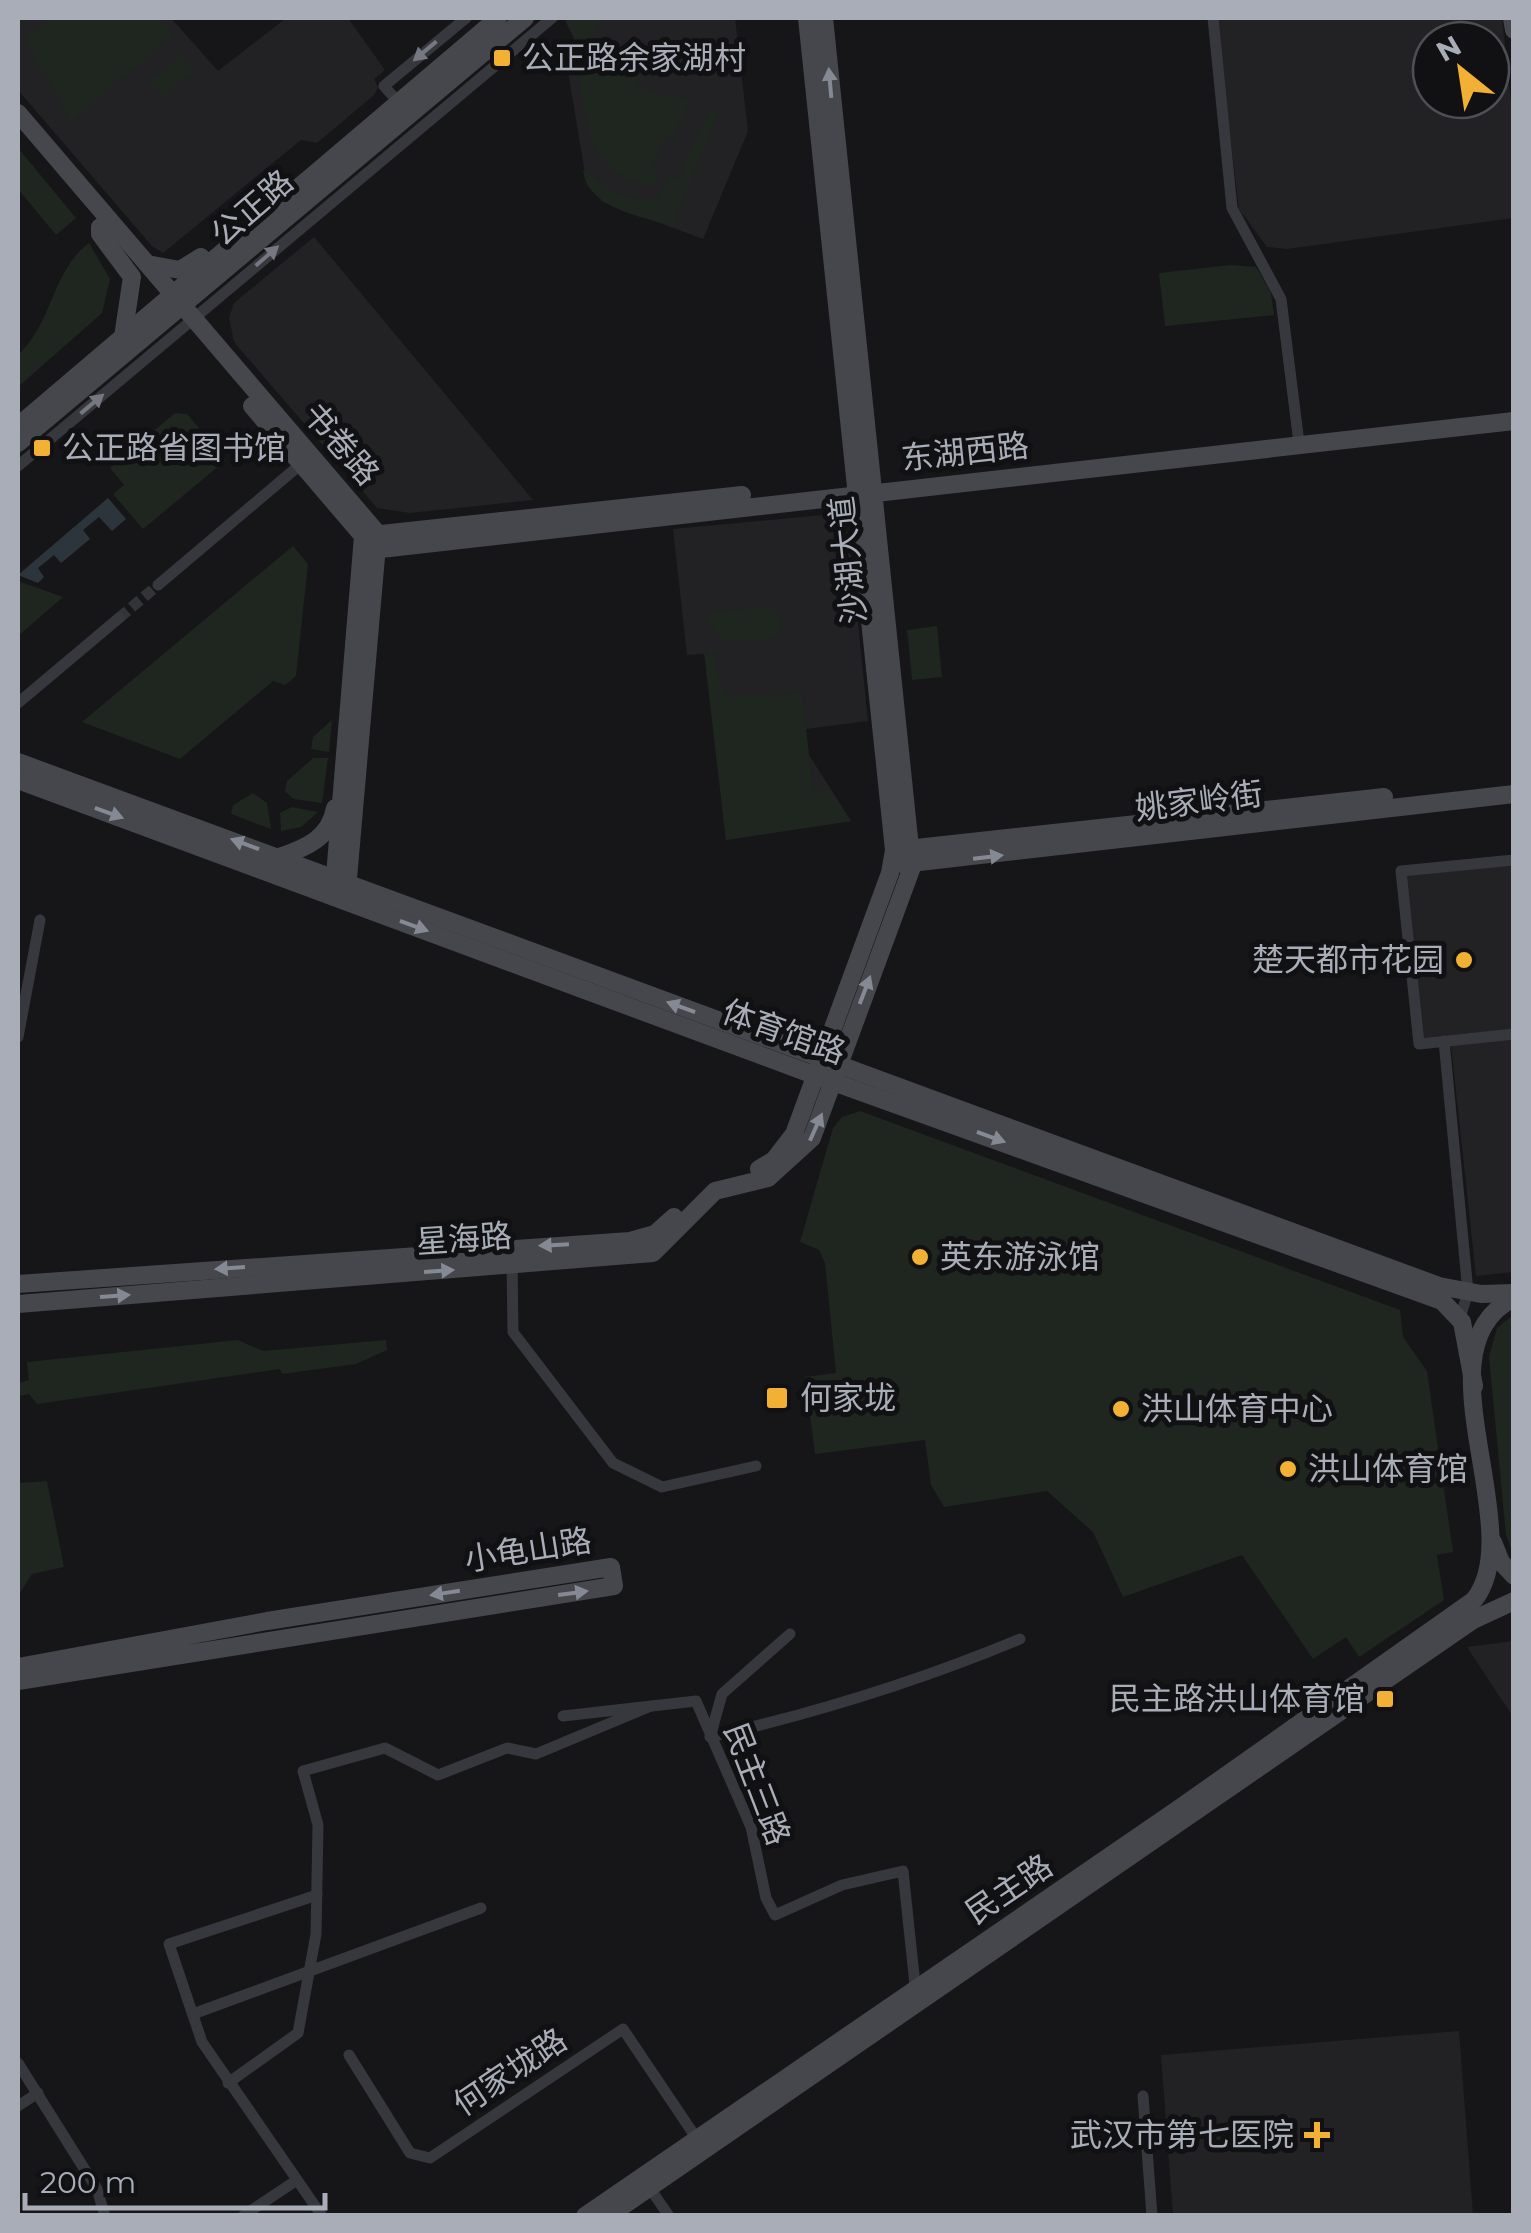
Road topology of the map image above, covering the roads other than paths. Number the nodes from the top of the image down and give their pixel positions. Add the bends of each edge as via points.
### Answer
1 (466, 18) edge
2 (498, 18) edge
3 (525, 18) edge
4 (552, 18) edge
5 (807, 18) edge
6 (824, 18) edge
7 (1213, 18) edge
8 (1512, 18) edge
9 (1514, 30) edge
10 (398, 102) junction
11 (18, 113) edge
12 (18, 132) edge
13 (255, 224) junction
14 (100, 227) junction
15 (146, 264) junction
16 (178, 311) junction
17 (122, 337) junction
18 (1514, 417) edge
19 (18, 426) edge
20 (1298, 440) junction
21 (18, 443) edge
22 (301, 464) junction
23 (18, 466) edge
24 (863, 488) junction
25 (371, 542) junction
26 (158, 585) tunnel mouth
27 (119, 618) tunnel mouth
28 (18, 703) edge
29 (18, 762) edge
30 (18, 780) edge
31 (1514, 782) edge
32 (342, 794) junction
33 (1514, 794) edge
34 (351, 850) junction
35 (279, 857) junction
36 (902, 857) junction
37 (1514, 860) edge
38 (341, 889) junction
39 (384, 896) junction
40 (40, 920) dead end
41 (1514, 1034) edge
42 (18, 1038) edge
43 (1444, 1041) junction
44 (827, 1070) junction
45 (512, 1256) junction
46 (18, 1284) edge
47 (1468, 1292) junction
48 (1514, 1296) edge
49 (18, 1304) edge
50 (1460, 1318) junction
51 (1474, 1386) junction
52 (756, 1466) dead end
53 (1489, 1532) junction
54 (1514, 1576) edge
55 (1514, 1601) edge
56 (1469, 1614) junction
57 (790, 1634) dead end
58 (1020, 1639) dead end
59 (18, 1668) edge
60 (18, 1681) edge
61 (651, 1706) junction
62 (563, 1716) dead end
63 (710, 1737) junction
64 (317, 1895) junction
65 (481, 1908) dead end
66 (309, 1972) junction
67 (916, 1996) junction
68 (193, 2014) junction
69 (348, 2055) dead end
70 (18, 2063) edge
71 (228, 2083) junction
72 (38, 2093) junction
73 (1144, 2096) dead end
74 (18, 2106) edge
75 (697, 2139) junction
76 (297, 2180) junction
77 (649, 2187) junction
78 (105, 2216) edge
79 (243, 2216) edge
80 (322, 2216) edge
81 (585, 2216) edge
82 (608, 2216) edge
83 (669, 2216) edge
84 (1152, 2216) edge

1 -> 10 street via 384,86
2 - 10 main road, 公正路
3 - 16 main road, 公正路
16 -> 4 street
5 - 24 main road, 沙湖大道
24 -> 6 main road, 沙湖大道
7 - 20 street via 1232,208 1281,299
8 - 9 main road
10 - 13 main road, 公正路
11 - 15 main road, 书卷路
12 - 14 main road, 书卷路
13 - 15 main road via 238,225 186,269
13 - 16 main road, 公正路
14 - 16 main road, 书卷路
14 - 17 main road via 132,277
15 - 16 main road, 书卷路
16 - 17 main road, 公正路
16 - 21 main road, 公正路
16 - 22 main road, 书卷路
23 -> 16 street
16 - 25 main road, 书卷路
17 - 19 main road, 公正路
18 - 20 main road, 东湖西路
20 - 24 main road, 东湖西路
22 - 25 main road, 书卷路
22 - 26 street
24 - 25 main road, 东湖西路
24 - 36 main road, 沙湖大道
25 - 32 main road
25 - 34 main road
27 - 28 street
35 -> 29 main road, 体育馆路
30 -> 38 main road, 体育馆路
31 - 36 main road, 姚家岭街
32 - 35 main road via 325,833
32 - 38 main road
36 -> 33 main road, 姚家岭街
34 - 38 main road
34 - 39 main road
35 - 38 main road, 体育馆路
36 - 44 main road, 沙湖大道
37 - 43 street via 1402,871 1419,1044
38 - 39 main road, 体育馆路
38 -> 44 main road, 体育馆路
44 -> 39 main road, 体育馆路
40 - 42 street
41 - 43 street
43 - 47 street
44 - 45 main road, 星海路 via 818,1129 790,1162 768,1178 716,1191 654,1253
44 - 47 main road, 体育馆路
44 -> 50 main road, 体育馆路 via 1442,1301
45 -> 46 main road, 星海路
49 -> 45 main road, 星海路
45 - 52 street via 513,1332 613,1463 662,1487
47 - 48 main road, 体育馆路
47 - 50 street
48 - 51 main road via 1482,1324
50 - 51 main road
51 - 53 main road
53 - 54 main road
53 - 56 main road via 1484,1585
55 - 56 main road, 民主路
56 - 67 main road, 民主路
57 - 63 street via 722,1694
58 - 63 street via 934,1674
60 -> 59 main road, 小龟山路 via 614,1586 611,1567
61 - 62 street
61 - 63 street, 民主三路 via 696,1701
61 - 64 street via 536,1754 507,1748 438,1775 384,1748 303,1772 318,1825
63 - 67 street, 民主三路 via 751,1827 776,1916 842,1885 903,1871
64 - 66 street
64 - 68 street via 170,1944
65 - 66 street
66 - 68 street
66 - 71 street via 298,2033
67 - 75 main road, 民主路
67 - 77 main road, 民主路
68 - 71 street
69 - 75 street, 何家垅路 via 410,2152 430,2158 623,2029
70 - 72 street
71 - 76 street
72 - 74 street
72 - 78 street via 97,2189
73 - 84 street
75 - 81 main road, 民主路
76 - 79 street
76 - 80 street
77 - 82 main road, 民主路
77 - 83 street

